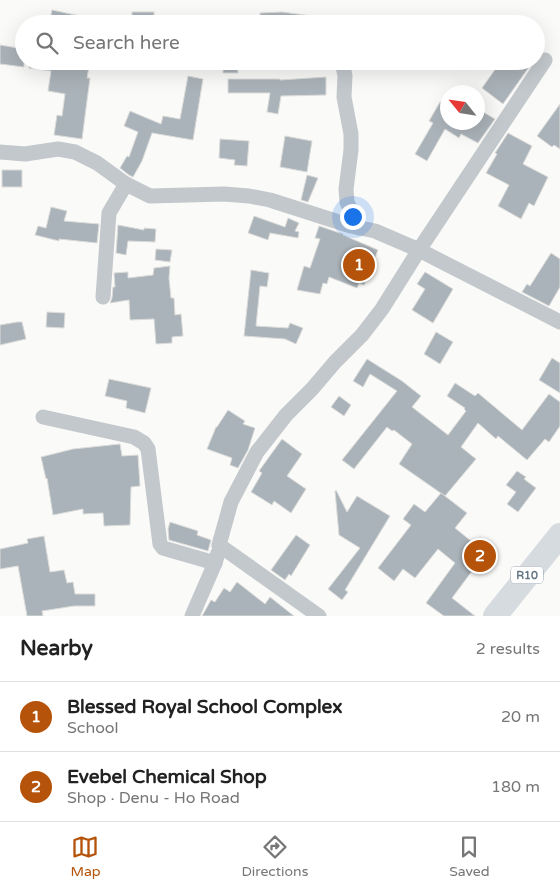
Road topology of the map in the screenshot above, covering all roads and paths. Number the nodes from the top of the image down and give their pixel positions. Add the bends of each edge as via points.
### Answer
1 (344, 70) edge
2 (539, 70) edge
3 (0, 152) edge
4 (126, 184) junction
5 (359, 228) junction
6 (418, 250) junction
7 (104, 297) dead end
8 (560, 322) edge
9 (44, 417) dead end
10 (560, 535) edge
11 (220, 545) junction
12 (215, 562) junction
13 (192, 616) edge
14 (319, 616) edge
15 (495, 616) edge

1 - 5 street via 344,97 351,134 346,202
2 - 6 street
3 - 4 street via 25,154 58,149 75,152 97,162
4 - 5 street via 150,196 249,196
4 - 7 street via 109,213
5 - 6 street via 375,231
6 - 8 street
6 - 11 street via 362,335 257,452 231,502
9 - 12 street via 134,437 144,443 148,449 160,544 172,551
10 - 15 main road, R10
11 - 12 street
11 - 14 street
12 - 13 street

